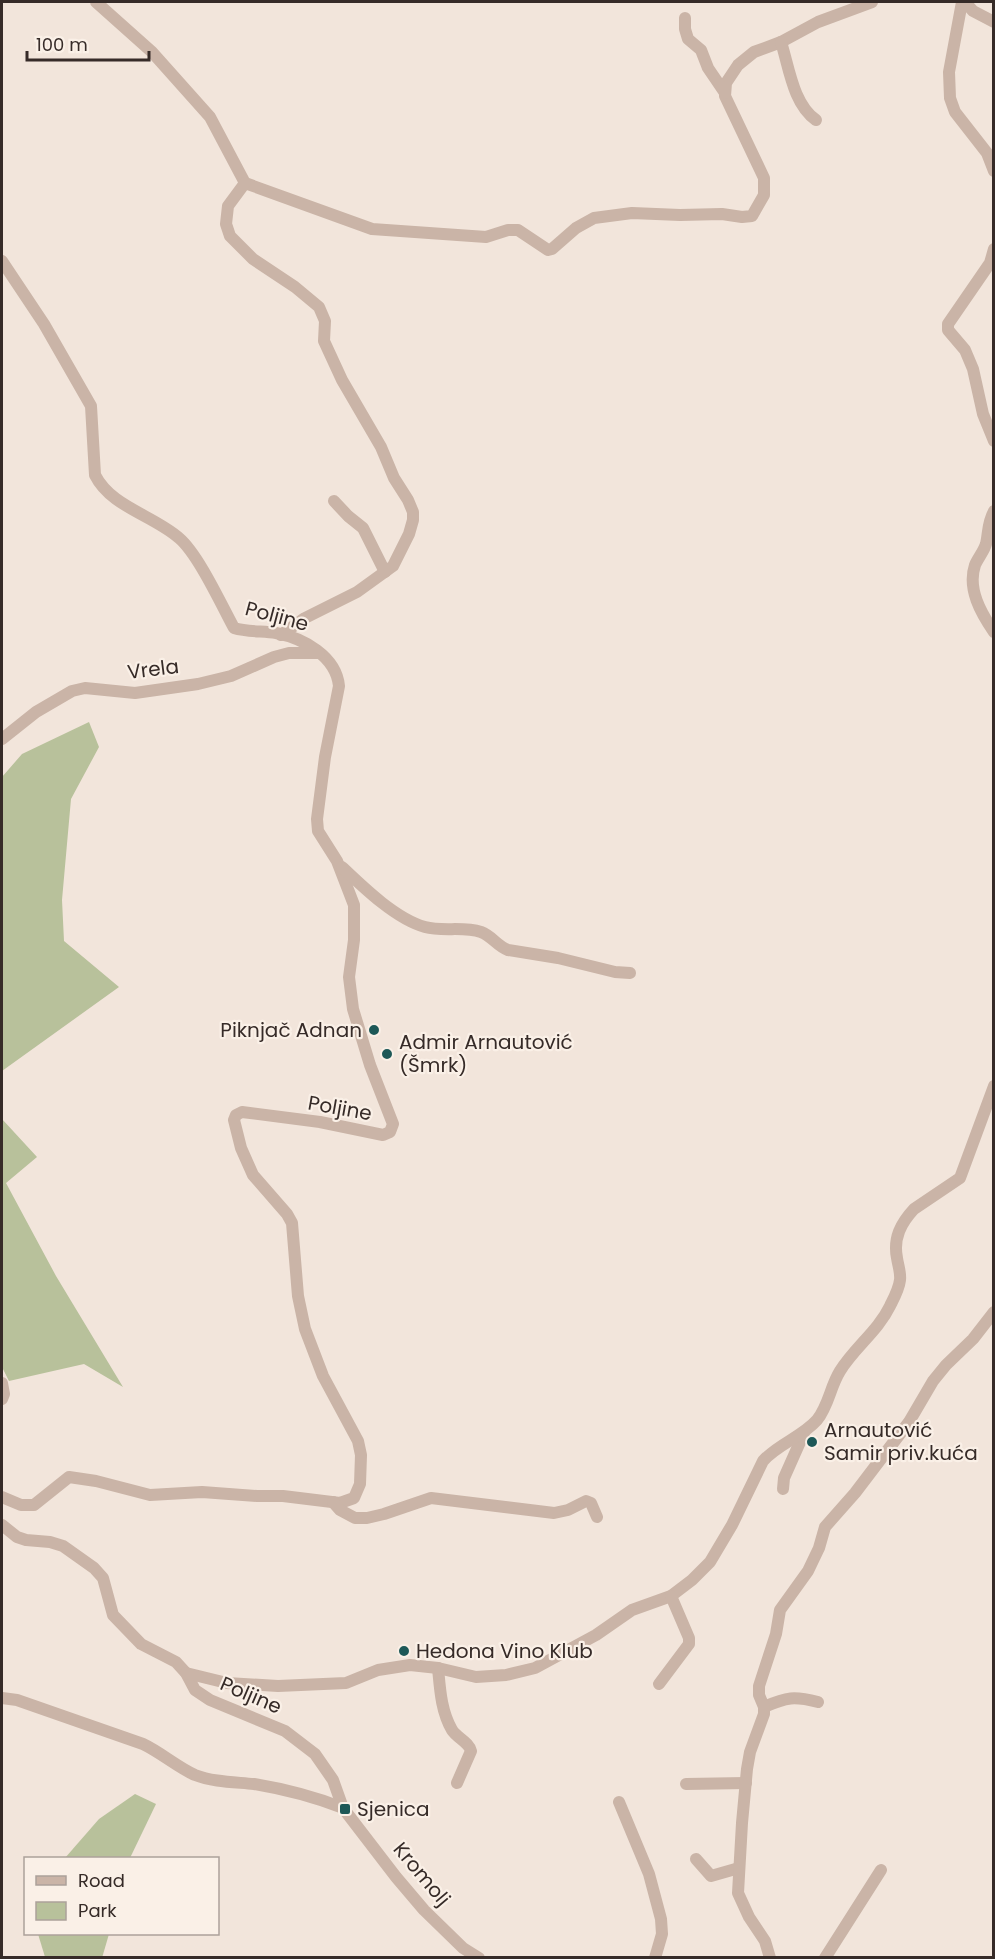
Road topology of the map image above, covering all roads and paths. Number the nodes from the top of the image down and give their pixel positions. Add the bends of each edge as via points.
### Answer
1 (96, 2) edge
2 (872, 2) edge
3 (963, 2) edge
4 (685, 18) dead end
5 (993, 22) edge
6 (781, 42) junction
7 (725, 93) junction
8 (816, 120) dead end
9 (993, 171) edge
10 (245, 183) junction
11 (993, 249) edge
12 (2, 261) edge
13 (993, 441) edge
14 (334, 501) dead end
15 (993, 512) edge
16 (386, 572) junction
17 (993, 632) edge
18 (281, 634) junction
19 (320, 653) junction
20 (2, 739) edge
21 (337, 861) junction
22 (630, 973) dead end
23 (993, 1086) edge
24 (993, 1312) edge
25 (2, 1383) edge
26 (2, 1399) edge
27 (806, 1429) junction
28 (783, 1489) dead end
29 (2, 1497) edge
30 (333, 1502) junction
31 (597, 1517) dead end
32 (2, 1525) edge
33 (671, 1596) junction
34 (438, 1668) junction
35 (186, 1672) junction
36 (659, 1684) dead end
37 (2, 1698) edge
38 (818, 1702) dead end
39 (764, 1707) junction
40 (746, 1783) junction
41 (457, 1784) dead end
42 (686, 1784) dead end
43 (619, 1802) dead end
44 (343, 1808) junction
45 (696, 1858) dead end
46 (739, 1868) junction
47 (881, 1870) dead end
48 (479, 1958) edge
49 (655, 1958) edge
50 (770, 1958) edge
51 (825, 1958) edge

1 - 10 street via 152,52 210,117
2 - 6 street via 818,22
3 - 5 street
3 - 9 street via 949,72 950,98 955,112 987,153
4 - 7 street via 688,39 701,50
6 - 7 street via 754,52 738,65 726,83
6 - 8 street via 802,105
7 - 10 street via 764,178 764,195 752,216 632,213 594,218 548,250 518,230 486,237 372,229
10 - 16 street via 228,206 226,224 230,236 253,259 319,307 325,321 324,341 413,512 409,534
11 - 13 street via 990,263 948,324 948,330 965,350 973,369
12 - 18 street, Poljine via 91,406 95,475 99,483 189,548 234,628
14 - 16 street via 363,528
15 - 17 street via 973,584
16 - 18 street
18 - 19 street, Poljine via 313,646
19 - 20 street, Vrela via 288,653 231,676 198,684 135,693 85,688 72,691 36,712
19 - 21 street, Poljine via 338,676 339,686 325,758 318,825
21 - 22 street via 389,909 425,927 480,932 508,950
21 - 30 street, Poljine via 354,905 349,977 352,1009 393,1124 390,1132 383,1135 242,1112 234,1120 241,1148 254,1174 292,1223 305,1329 323,1376 358,1441 360,1484 354,1498
23 - 27 street via 960,1178 914,1209 896,1237 901,1279 890,1308 840,1370 828,1404
24 - 39 street via 933,1381 909,1422 825,1527 807,1571 780,1610 759,1686
25 - 26 street
27 - 28 street via 784,1478
27 - 33 street via 763,1461 710,1562
29 - 30 street via 34,1505 69,1477 150,1495 202,1492
30 - 31 street via 355,1518 367,1518 431,1498 554,1513 586,1501
32 - 35 street, Poljine via 17,1537 63,1546 94,1568 103,1578 113,1614 122,1625 141,1644 176,1662
33 - 34 street via 632,1610 535,1668 476,1677
33 - 36 street via 689,1644
34 - 35 street via 410,1665 378,1670 346,1683 278,1686 227,1683
34 - 41 street via 441,1699 453,1730 471,1751
35 - 44 street, Poljine via 195,1690 210,1700 285,1731 315,1754 333,1780
37 - 44 street via 143,1744 193,1774 297,1794
38 - 39 street via 794,1697
39 - 40 street via 750,1752
40 - 42 street
40 - 46 street
43 - 49 street via 650,1874 661,1919 662,1934
44 - 48 street, Kromolj via 424,1910
45 - 46 street via 711,1876
46 - 50 street via 741,1904 765,1941
47 - 51 street

